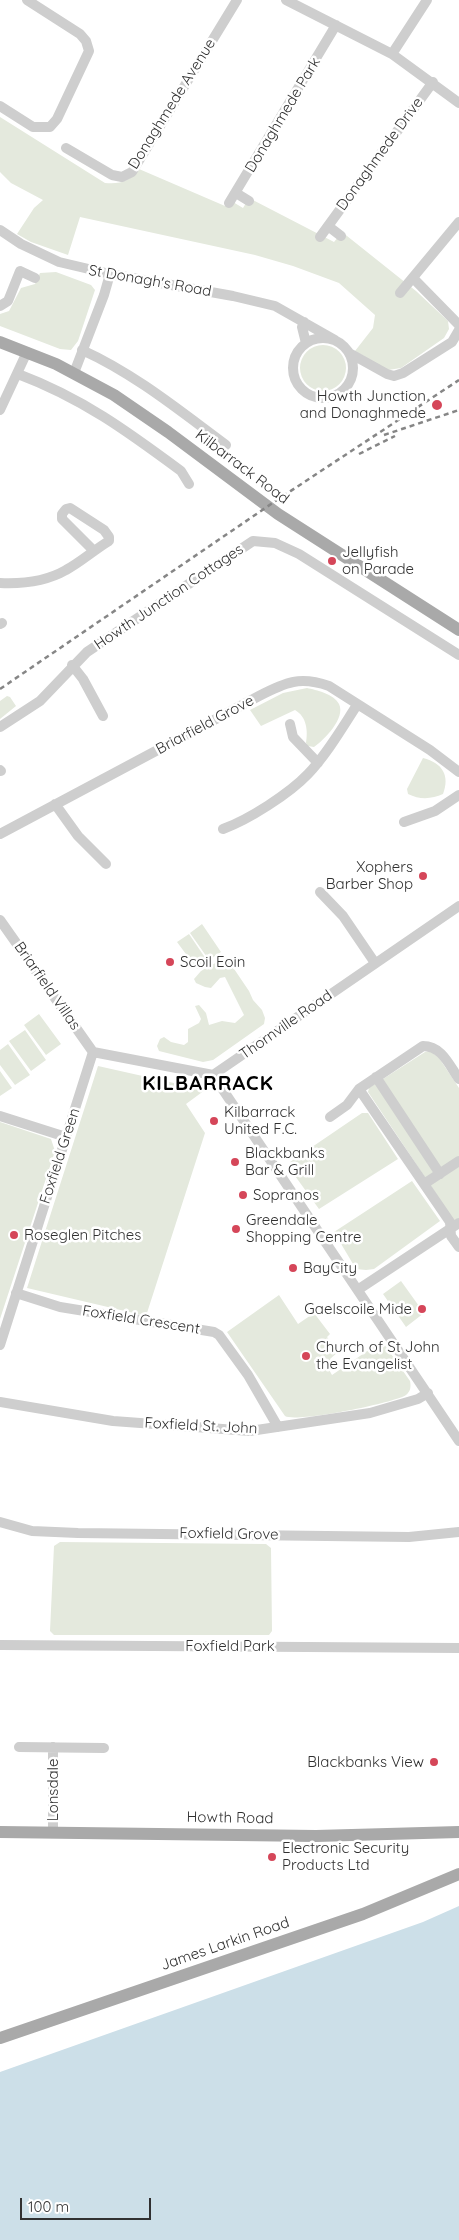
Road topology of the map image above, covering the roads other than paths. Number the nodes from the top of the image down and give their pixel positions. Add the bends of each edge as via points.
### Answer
1 (27, 0) edge
2 (237, 0) edge
3 (286, 0) edge
4 (427, 0) edge
5 (336, 26) junction
6 (392, 54) junction
7 (433, 82) junction
8 (459, 103) edge
9 (0, 106) edge
10 (66, 148) dead end
11 (236, 193) junction
12 (249, 201) dead end
13 (229, 203) dead end
14 (459, 222) edge
15 (328, 226) junction
16 (0, 230) edge
17 (342, 236) dead end
18 (320, 237) dead end
19 (110, 274) junction
20 (34, 278) dead end
21 (414, 278) junction
22 (400, 293) dead end
23 (0, 306) edge
24 (304, 322) junction
25 (458, 330) edge
26 (334, 340) junction
27 (0, 342) edge
28 (306, 343) junction
29 (82, 350) junction
30 (27, 352) junction
31 (351, 354) junction
32 (74, 373) junction
33 (18, 374) junction
34 (0, 410) edge
35 (226, 445) dead end
36 (189, 484) dead end
37 (92, 550) junction
38 (0, 583) edge
39 (459, 630) edge
40 (459, 655) edge
41 (72, 666) junction
42 (357, 705) junction
43 (103, 716) dead end
44 (290, 724) dead end
45 (0, 727) edge
46 (318, 763) junction
47 (459, 772) edge
48 (459, 794) edge
49 (55, 804) junction
50 (404, 822) dead end
51 (223, 829) dead end
52 (0, 834) edge
53 (106, 864) dead end
54 (320, 892) dead end
55 (458, 908) edge
56 (0, 920) edge
57 (375, 963) junction
58 (94, 1052) junction
59 (213, 1075) junction
60 (376, 1077) junction
61 (459, 1079) edge
62 (359, 1089) junction
63 (0, 1116) edge
64 (330, 1117) dead end
65 (66, 1137) junction
66 (459, 1161) edge
67 (440, 1174) junction
68 (424, 1184) junction
69 (455, 1226) edge
70 (459, 1247) edge
71 (359, 1289) junction
72 (16, 1293) junction
73 (0, 1345) edge
74 (428, 1393) junction
75 (0, 1402) edge
76 (278, 1427) junction
77 (459, 1441) edge
78 (0, 1522) edge
79 (459, 1532) edge
80 (0, 1645) edge
81 (459, 1648) edge
82 (19, 1747) dead end
83 (53, 1747) junction
84 (104, 1748) dead end
85 (0, 1832) edge
86 (53, 1832) junction
87 (459, 1832) edge
88 (459, 1874) edge
89 (0, 2038) edge

1 - 9 street via 80,34 89,51 57,119 50,127 33,127
2 - 10 street, Donaghmede Avenue via 132,172 112,175
3 - 5 street
4 - 6 street
5 - 6 street
5 - 11 street, Donaghmede Park
6 - 7 street
7 - 8 street
7 - 15 street, Donaghmede Drive
11 - 12 street
11 - 13 street, Donaghmede Park
14 - 21 street
15 - 17 street, Donaghmede Drive
15 - 18 street, Donaghmede Drive
16 - 19 street, St Donagh's Road via 59,262
19 - 24 street, St Donagh's Road via 274,306
19 - 29 street
20 - 23 street via 20,271 8,301
21 - 22 street
21 - 25 street
24 - 26 street, St Donagh's Road
24 - 28 street
25 - 31 street, St Donagh's Road via 452,342 394,376
26 - 28 street via 316,338
26 - 31 street, St Donagh's Road
27 - 30 main road, Kilbarrack Road
28 - 31 street via 294,358 294,373 299,387 316,398 326,399 344,391 354,372
29 - 32 street
29 - 35 street via 168,401
30 - 32 main road, Kilbarrack Road
30 - 33 street
32 - 39 main road, Kilbarrack Road via 140,411 278,514
33 - 34 street
33 - 36 street via 47,384 101,413 181,471
37 - 37 street via 109,536 91,521 70,508 66,509 62,519
37 - 38 street via 53,576
40 - 41 street, Howth Junction Cottages via 299,554 275,543 253,541 87,652
41 - 43 street
41 - 45 street, Howth Junction Cottages via 40,701
42 - 46 street
42 - 47 street, Briarfield Grove
42 - 49 street, Briarfield Grove via 329,686 296,680 267,692
44 - 46 street via 293,737
46 - 51 street via 298,783 246,818
48 - 50 street via 435,811
49 - 52 street, Briarfield Grove
49 - 53 street via 78,836
54 - 57 street via 343,916
55 - 57 street, Thornville Road
56 - 58 street, Briarfield Villas
57 - 59 street, Thornville Road
58 - 59 street
58 - 65 street, Foxfield Green
59 - 71 street
60 - 61 street via 423,1046 432,1046 439,1050
60 - 62 street
60 - 67 street
62 - 64 street via 347,1105
62 - 68 street
63 - 65 street
65 - 72 street, Foxfield Green
66 - 67 street
67 - 68 street
68 - 69 street
69 - 70 street via 451,1236
69 - 71 street
71 - 74 street
72 - 73 street, Foxfield Green
72 - 76 street, Foxfield Crescent via 60,1307 214,1332 248,1375
74 - 76 street, Foxfield St. John via 370,1413
74 - 77 street
75 - 76 street, Foxfield St. John via 114,1421 250,1431
78 - 79 street, Foxfield Grove via 32,1531 78,1533 409,1537
80 - 81 street, Foxfield Park
82 - 83 street, Lonsdale
83 - 84 street, Lonsdale
83 - 86 street, Lonsdale
85 - 86 main road, Howth Road
86 - 87 main road, Howth Road via 332,1836
88 - 89 main road, James Larkin Road via 363,1914

